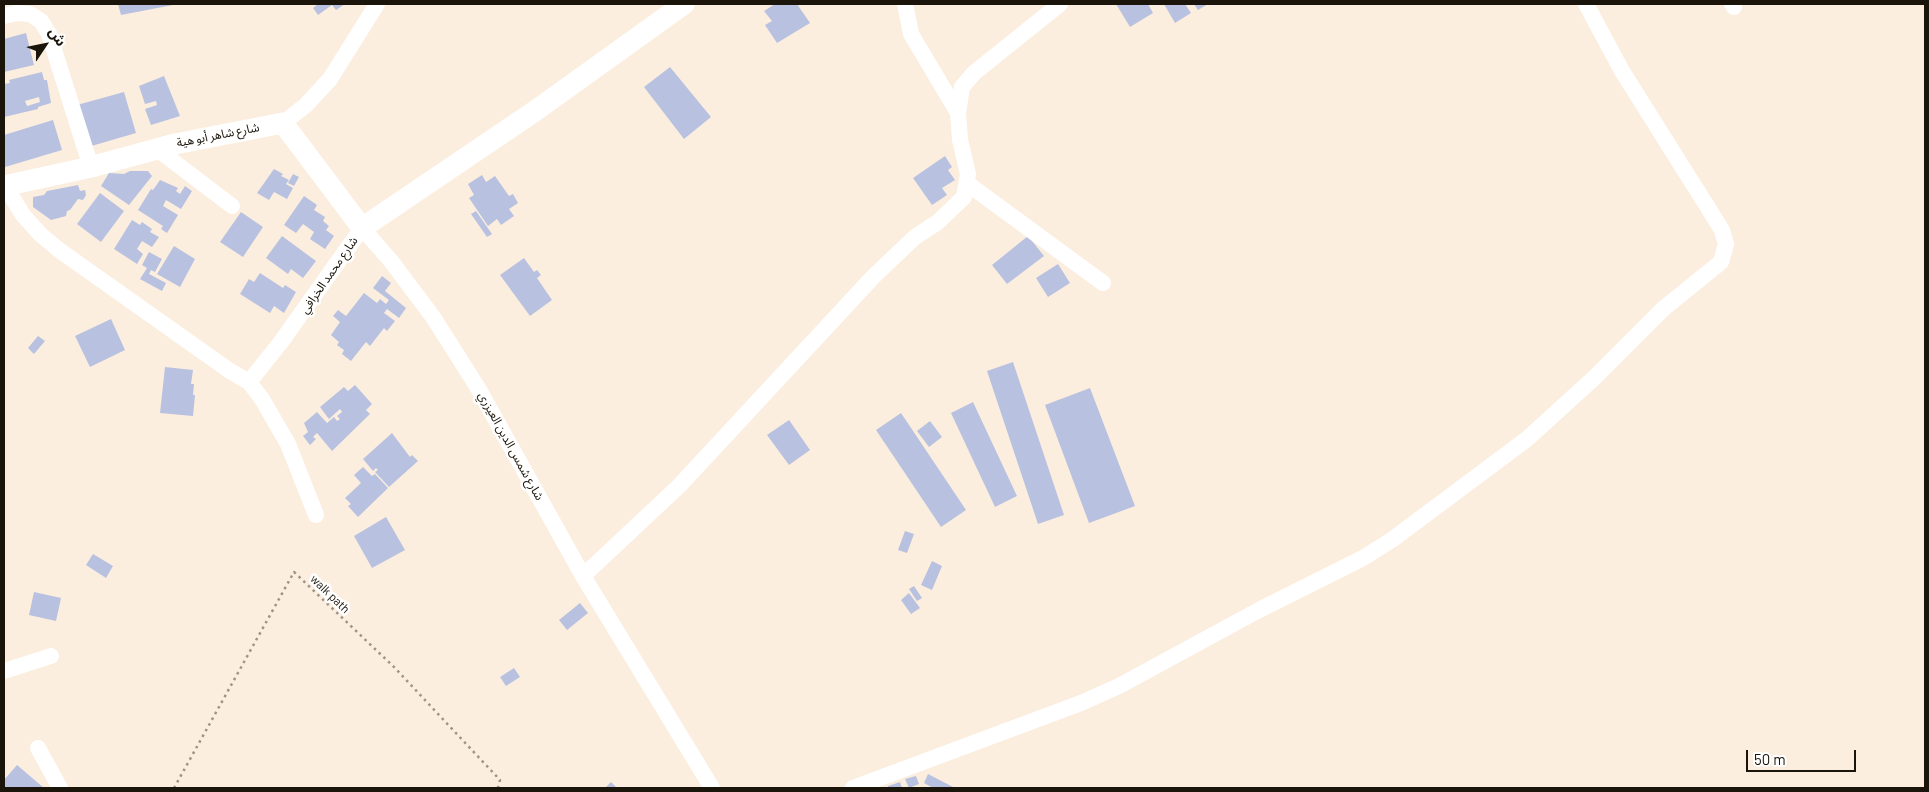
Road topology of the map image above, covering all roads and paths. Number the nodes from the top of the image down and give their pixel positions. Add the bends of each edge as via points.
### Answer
1 (377, 4) edge
2 (684, 4) edge
3 (905, 4) edge
4 (1060, 4) edge
5 (1586, 4) edge
6 (4, 16) edge
7 (958, 113) junction
8 (283, 123) junction
9 (157, 149) junction
10 (91, 167) junction
11 (968, 184) junction
12 (4, 186) edge
13 (232, 206) dead end
14 (362, 228) junction
15 (1103, 283) dead end
16 (249, 382) junction
17 (316, 515) dead end
18 (584, 576) junction
19 (51, 656) dead end
20 (4, 671) edge
21 (38, 748) dead end
22 (60, 788) edge
23 (174, 788) edge
24 (498, 788) edge
25 (712, 788) edge
26 (853, 788) edge

1 - 8 street, شارع شاهر أبو هية via 330,79 306,105
2 - 14 street, شارع محمد الخرافي via 535,112
3 - 7 street via 911,34
4 - 7 street via 974,72 962,87
5 - 26 street via 1622,71 1722,230 1726,244 1722,262 1663,309 1526,440 1363,558 1081,703
6 - 10 street via 30,14 41,21 49,34
7 - 11 street
8 - 9 street, شارع شاهر أبو هية
8 - 14 street, شارع شمس الدين العيزري
9 - 10 street, شارع شاهر أبو هية
9 - 13 street
10 - 12 street, شارع شاهر أبو هية
11 - 15 street
11 - 18 street via 964,197 954,208 915,237 873,276 680,486
12 - 16 street via 23,215 59,250
14 - 16 street, شارع محمد الخرافي
14 - 18 street, شارع شمس الدين العيزري via 433,317 473,380
16 - 17 street via 288,444
18 - 25 street, شارع شمس الدين العيزري
19 - 20 street
21 - 22 street
23 - 24 path, walk path via 294,572 400,674 500,780

